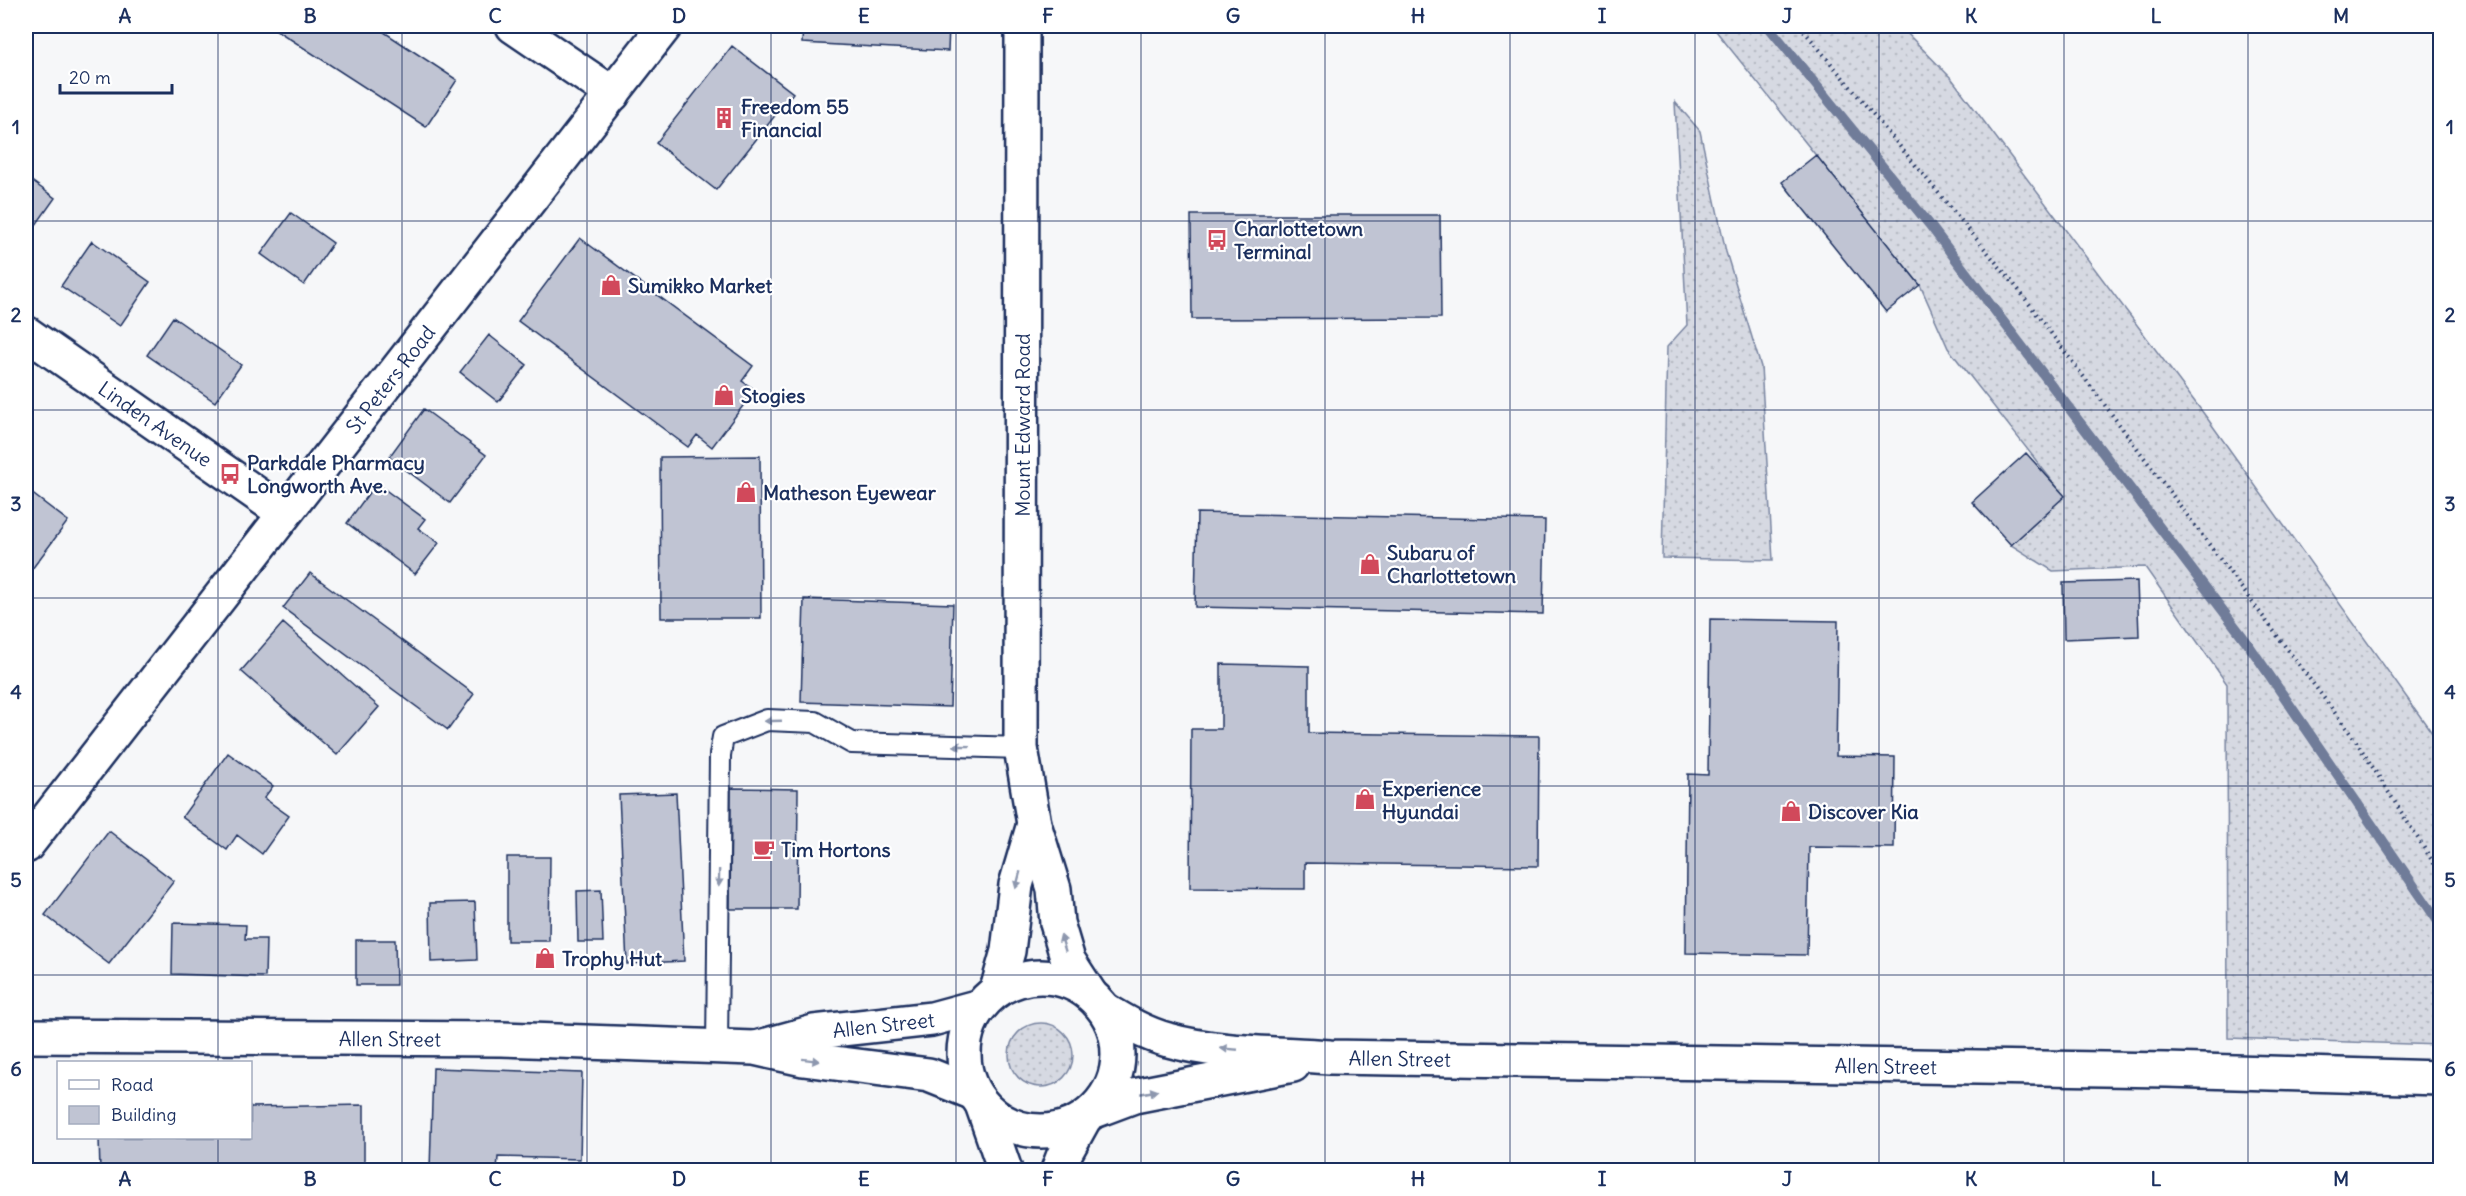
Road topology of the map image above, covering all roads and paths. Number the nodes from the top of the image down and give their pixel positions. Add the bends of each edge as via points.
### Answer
1 (513, 26) edge
2 (665, 26) edge
3 (1022, 26) edge
4 (1800, 26) edge
5 (613, 94) junction
6 (26, 333) edge
7 (284, 513) junction
8 (1021, 748) junction
9 (1034, 824) junction
10 (26, 846) edge
11 (2440, 873) edge
12 (988, 998) junction
13 (1098, 1002) junction
14 (26, 1036) edge
15 (717, 1048) junction
16 (754, 1048) junction
17 (1330, 1057) junction
18 (2440, 1078) edge
19 (978, 1099) junction
20 (1089, 1115) junction
21 (1005, 1170) edge
22 (1058, 1170) edge

1 - 5 street
2 - 5 street, St Peters Road
3 - 8 street, Mount Edward Road
4 - 11 path via 2018,289 2356,741
5 - 7 street, St Peters Road
6 - 7 street, Linden Avenue
7 - 10 street, St Peters Road
8 - 9 street, Mount Edward Road
8 -> 15 lane via 852,743 815,722 767,720 723,737
9 -> 12 street, Mount Edward Road via 1016,885 1008,951
13 -> 9 street, Mount Edward Road via 1068,960 1057,923 1054,890
12 - 13 street via 1020,979 1044,976 1069,981
12 - 16 street, Allen Street via 932,1019 792,1036
12 - 19 street via 969,1026 963,1049 966,1072
17 -> 13 street, Allen Street via 1168,1040 1129,1025
13 - 20 street via 1115,1029 1119,1051 1117,1073 1108,1094
14 - 15 street, Allen Street via 501,1039
15 - 16 street, Allen Street
16 -> 19 street, Allen Street via 802,1059 929,1075
17 - 18 street, Allen Street
20 -> 17 street, Allen Street via 1134,1096
19 - 20 street via 999,1119 1019,1129 1042,1132 1064,1128
19 - 21 street
20 - 22 street

